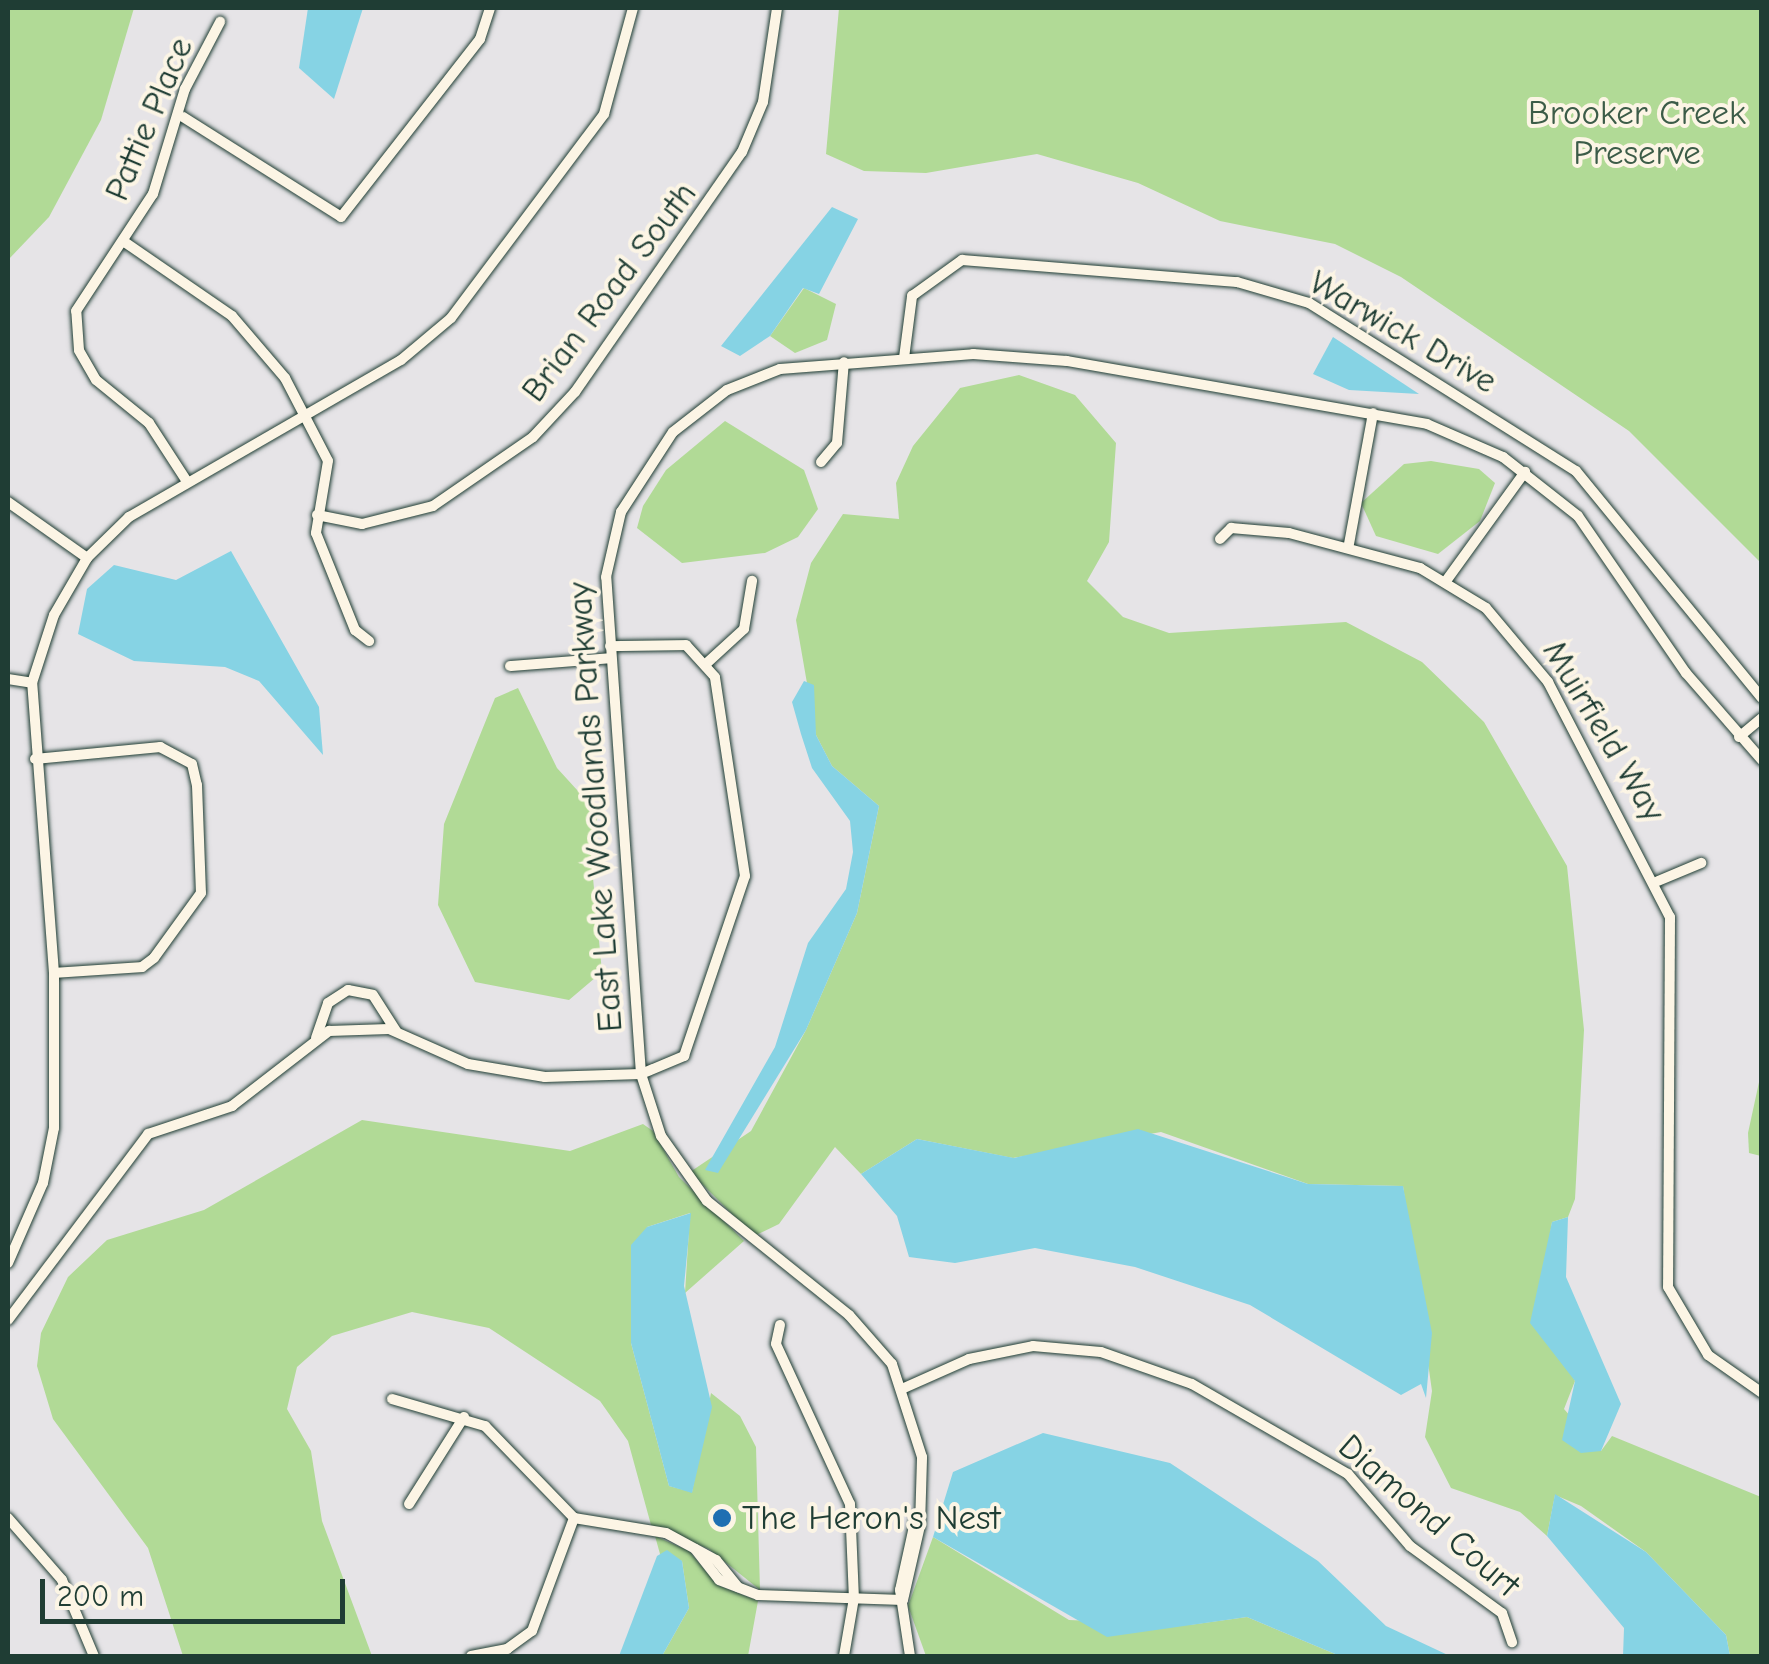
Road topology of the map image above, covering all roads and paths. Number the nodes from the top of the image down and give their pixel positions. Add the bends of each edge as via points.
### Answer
1 (490, 8) edge
2 (633, 8) edge
3 (777, 8) edge
4 (220, 22) dead end
5 (183, 117) junction
6 (123, 241) junction
7 (904, 358) junction
8 (844, 362) junction
9 (1372, 413) junction
10 (304, 414) junction
11 (821, 462) dead end
12 (1525, 472) junction
13 (186, 480) junction
14 (8, 502) edge
15 (317, 514) junction
16 (1220, 539) dead end
17 (1349, 544) junction
18 (87, 558) junction
19 (752, 581) dead end
20 (1446, 581) junction
21 (369, 642) dead end
22 (610, 652) junction
23 (708, 662) junction
24 (510, 666) dead end
25 (8, 680) edge
26 (32, 683) junction
27 (1762, 698) edge
28 (1762, 718) edge
29 (1739, 737) junction
30 (35, 759) junction
31 (1762, 760) edge
32 (1701, 862) dead end
33 (1658, 881) junction
34 (54, 973) junction
35 (396, 1032) junction
36 (316, 1038) junction
37 (641, 1074) junction
38 (8, 1263) edge
39 (8, 1320) edge
40 (780, 1325) dead end
41 (904, 1388) junction
42 (1762, 1393) edge
43 (392, 1398) dead end
44 (464, 1418) junction
45 (408, 1504) dead end
46 (8, 1518) edge
47 (574, 1518) junction
48 (854, 1598) junction
49 (903, 1600) junction
50 (1512, 1642) dead end
51 (94, 1656) edge
52 (470, 1656) edge
53 (844, 1656) edge
54 (910, 1656) edge

1 - 5 street via 480,39 341,217
2 - 10 street via 604,114 451,318
3 - 15 street, Brian Road South via 763,102 742,152 575,392 533,436 433,506 362,524
4 - 5 street, Pattie Place via 185,90
5 - 6 street, Pattie Place
6 - 10 street via 251,334
6 - 13 street, Pattie Place via 84,291 80,350 96,380 149,423
7 - 8 street, East Lake Woodlands Parkway
7 - 9 street, East Lake Woodlands Parkway via 1044,358
7 - 27 street, Warwick Drive via 912,296 962,260 1237,282 1309,304 1576,471
8 - 11 street via 837,443
8 - 22 street, East Lake Woodlands Parkway via 780,369 726,390 656,452 613,538
9 - 12 street, East Lake Woodlands Parkway via 1426,424
9 - 17 street
10 - 13 street
10 - 15 street via 328,461
12 - 20 street
12 - 29 street, East Lake Woodlands Parkway via 1586,525
13 - 18 street
14 - 18 street
15 - 21 street via 320,547
16 - 17 street, Muirfield Way via 1241,527
17 - 20 street, Muirfield Way
18 - 26 street
19 - 23 street via 744,629
20 - 33 street, Muirfield Way via 1526,650
22 - 23 street via 670,642
22 - 24 street
22 - 37 street, East Lake Woodlands Parkway
23 - 37 street via 745,876 699,1033 675,1063
25 - 26 street
26 - 30 street
28 - 29 street
29 - 31 street, East Lake Woodlands Parkway
30 - 34 street
30 - 34 street via 160,747 192,764 197,784 201,893 154,958 142,967
32 - 33 street
33 - 42 street, Muirfield Way via 1676,950 1664,1274 1708,1355
34 - 38 street via 54,1128 43,1182
35 - 36 street via 350,1026
35 - 36 street via 374,996 348,990 328,1004
35 - 37 street via 484,1068
36 - 39 street via 232,1106 148,1134
37 - 41 street, East Lake Woodlands Parkway via 661,1136 706,1201 861,1326
40 - 48 street via 776,1344 850,1504
41 - 49 street, East Lake Woodlands Parkway via 921,1446
41 - 50 street, Diamond Court via 969,1359 1034,1346 1102,1352 1192,1384 1348,1474 1410,1546 1502,1613
43 - 44 street
44 - 45 street
44 - 47 street via 512,1445
46 - 51 street via 62,1580
47 - 48 street via 666,1533 738,1587
47 - 52 street via 532,1631 507,1649
48 - 49 street
48 - 53 street
49 - 54 street, East Lake Woodlands Parkway

